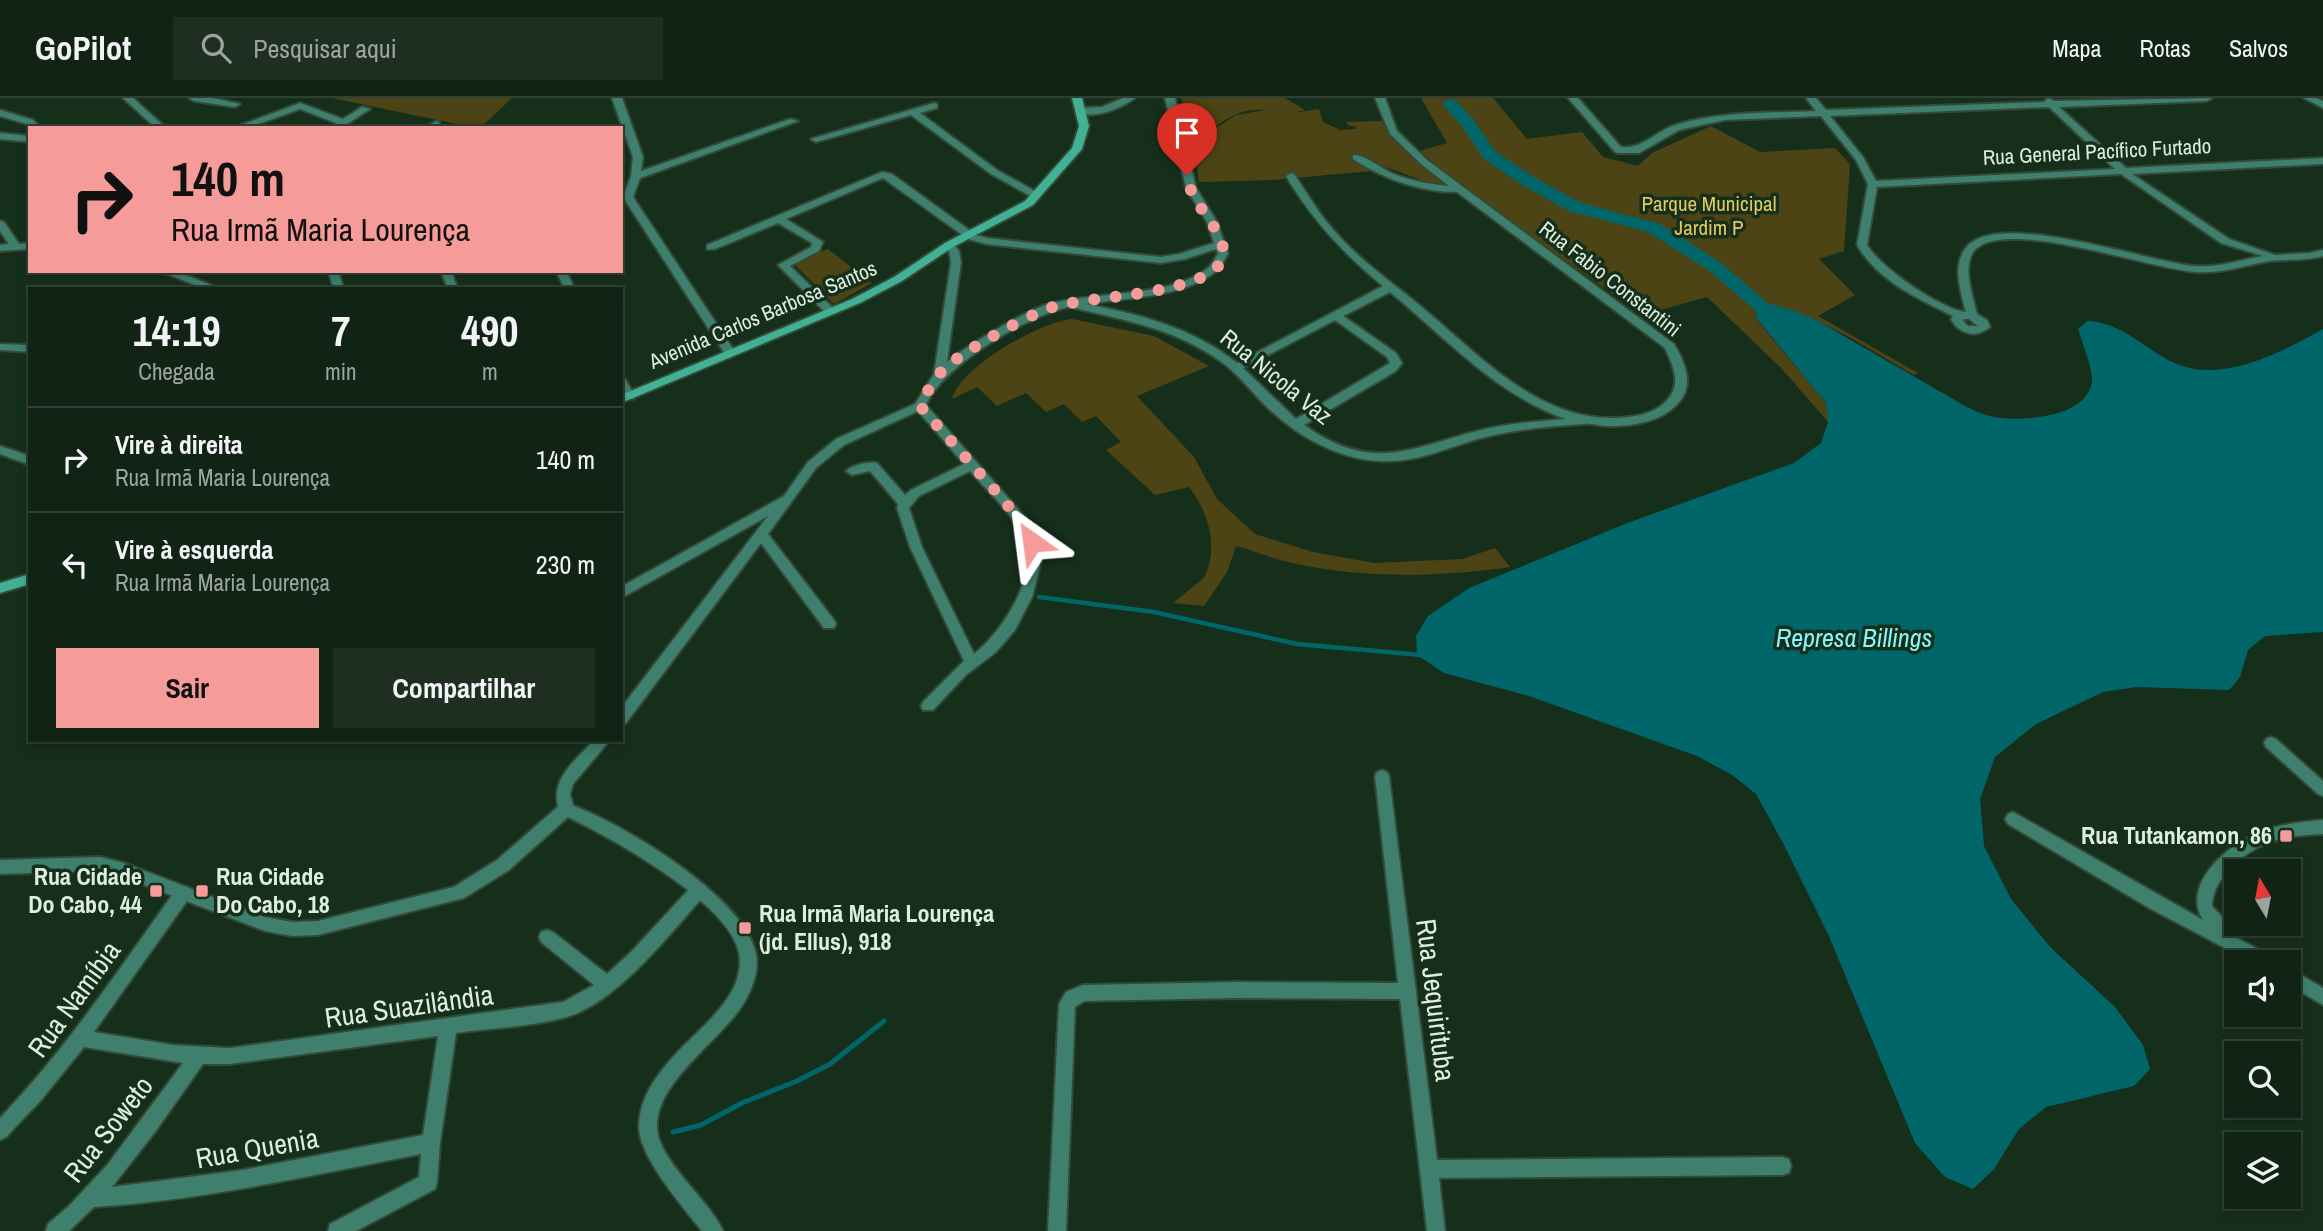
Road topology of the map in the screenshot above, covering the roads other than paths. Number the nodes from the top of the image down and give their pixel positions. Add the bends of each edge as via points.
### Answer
1 (128, 98) edge
2 (194, 98) edge
3 (1077, 98) edge
4 (1130, 98) edge
5 (1170, 98) edge
6 (1380, 98) edge
7 (1573, 98) edge
8 (1811, 98) edge
9 (2207, 98) edge
10 (2309, 98) edge
11 (621, 100) edge
12 (2048, 101) edge
13 (236, 104) dead end
14 (2323, 105) edge
15 (934, 106) dead end
16 (365, 108) dead end
17 (1080, 111) junction
18 (913, 112) junction
19 (1822, 112) junction
20 (0, 113) edge
21 (793, 121) dead end
22 (338, 125) edge
23 (35, 126) edge
24 (160, 126) edge
25 (243, 126) edge
26 (0, 136) edge
27 (28, 139) edge
28 (816, 139) dead end
29 (1356, 157) dead end
30 (2323, 162) edge
31 (2121, 170) junction
32 (636, 176) junction
33 (1291, 176) dead end
34 (1873, 184) junction
35 (1457, 189) junction
36 (1037, 196) junction
37 (779, 219) junction
38 (0, 224) edge
39 (970, 235) junction
40 (2225, 241) junction
41 (1221, 244) junction
42 (949, 245) junction
43 (28, 246) edge
44 (16, 247) junction
45 (711, 247) dead end
46 (0, 248) edge
47 (2323, 253) edge
48 (2278, 257) junction
49 (2230, 268) junction
50 (171, 273) edge
51 (210, 287) edge
52 (1390, 288) junction
53 (1064, 303) junction
54 (831, 313) junction
55 (1959, 315) junction
56 (1336, 316) junction
57 (1972, 316) junction
58 (0, 347) edge
59 (28, 349) edge
60 (729, 352) junction
61 (1237, 367) junction
62 (940, 374) junction
63 (625, 397) edge
64 (920, 406) junction
65 (1588, 421) junction
66 (1295, 425) junction
67 (0, 450) edge
68 (28, 460) edge
69 (972, 465) junction
70 (852, 471) dead end
71 (788, 499) junction
72 (904, 503) junction
73 (762, 535) junction
74 (28, 580) edge
75 (0, 588) edge
76 (623, 592) edge
77 (829, 624) dead end
78 (966, 666) junction
79 (928, 706) dead end
80 (623, 716) edge
81 (601, 742) edge
82 (2271, 743) dead end
83 (1382, 776) dead end
84 (2323, 790) edge
85 (566, 810) junction
86 (2013, 819) dead end
87 (2323, 827) edge
88 (0, 867) edge
89 (699, 890) junction
90 (183, 893) junction
91 (547, 937) dead end
92 (2239, 945) junction
93 (2247, 950) edge
94 (2301, 983) edge
95 (607, 985) junction
96 (1408, 991) junction
97 (2323, 997) edge
98 (448, 1027) junction
99 (80, 1038) junction
100 (198, 1057) junction
101 (0, 1131) edge
102 (430, 1143) junction
103 (1782, 1166) dead end
104 (1431, 1169) junction
105 (91, 1198) junction
106 (55, 1231) edge
107 (337, 1231) edge
108 (714, 1231) edge
109 (1056, 1231) edge
110 (1436, 1231) edge

1 - 24 street
2 - 13 street
3 - 17 main road, Avenida Carlos Barbosa Santos
4 - 17 street via 1104,110
5 - 41 street via 1191,188
6 - 35 street, Rua Fabio Constantini via 1391,128 1404,145
7 - 19 street via 1618,150 1636,151 1676,128 1708,119
8 - 19 street
9 - 12 street
10 - 14 street
11 - 32 street via 636,150
12 - 19 street
12 - 31 street
15 - 18 street
16 - 22 street
17 - 36 main road, Avenida Carlos Barbosa Santos via 1084,126 1077,149
18 - 28 street
18 - 36 street via 994,172
19 - 34 street via 1860,159
20 - 23 street
21 - 32 street
22 - 25 street via 300,106
26 - 27 street
29 - 35 street via 1402,180
30 - 31 street, Rua General Pacífico Furtado
31 - 34 street, Rua General Pacífico Furtado
31 - 40 street
32 - 60 street via 629,190 632,205
33 - 52 street, Rua Fabio Constantini via 1320,224
34 - 55 street via 1863,234 1865,253 1894,278
35 - 65 street, Rua Fabio Constantini via 1661,337 1677,357 1684,379 1672,406 1632,419
36 - 39 main road, Avenida Carlos Barbosa Santos
37 - 39 street via 882,175
37 - 45 street
37 - 54 street via 817,241 815,249 783,265
38 - 44 street
39 - 41 street via 999,243 1155,260
39 - 42 main road, Avenida Carlos Barbosa Santos
40 - 48 street
40 - 49 street
41 - 53 street via 1220,262 1183,284
42 - 54 main road, Avenida Carlos Barbosa Santos via 877,291
42 - 62 street via 956,262
43 - 44 street
44 - 46 street
47 - 48 street
48 - 49 street
49 - 57 street via 2188,269 2028,235 1996,236 1977,242 1965,258
50 - 51 street
52 - 56 street
52 - 65 street, Rua Fabio Constantini via 1515,390
53 - 61 street, Rua Nicola Vaz via 1163,326 1207,346
53 - 62 street via 970,350
54 - 60 main road, Avenida Carlos Barbosa Santos
55 - 57 street
55 - 57 street via 1956,322 1961,327 1982,329 1983,322
56 - 61 street
56 - 66 street via 1392,355 1396,363
58 - 59 street
60 - 63 main road, Avenida Carlos Barbosa Santos
61 - 66 street, Rua Nicola Vaz
62 - 64 street
64 - 69 street
64 - 71 street via 825,452
65 - 66 street, Rua Nicola Vaz via 1490,432 1392,457 1346,451 1312,438
67 - 68 street
69 - 72 street
69 - 78 street via 1020,520 1032,542 1034,562 1025,597 1010,626
70 - 72 street via 873,466
71 - 73 street
71 - 76 street
72 - 78 street via 912,537
73 - 77 street
73 - 80 street
74 - 75 main road
78 - 79 street
81 - 85 street via 567,782 562,794
82 - 84 street
83 - 96 street, Rua Jequirituba
85 - 89 street via 612,833
85 - 90 street via 503,865 458,893 342,923 292,929 265,924
86 - 92 street via 2157,904
87 - 92 street via 2261,839 2233,858 2204,890 2205,909
88 - 90 street via 100,864
89 - 95 street, Rua Suazilândia
89 - 108 street via 744,941 748,976 738,997 661,1089 648,1128 650,1141 665,1165
90 - 99 street, Rua Namíbia
91 - 95 street
92 - 93 street
94 - 97 street
95 - 98 street, Rua Suazilândia via 564,1010
96 - 104 street, Rua Jequirituba
96 - 109 street via 1083,993 1072,998 1067,1004
98 - 100 street, Rua Suazilândia
98 - 102 street
99 - 100 street, Rua Suazilândia
99 - 101 street, Rua Namíbia
100 - 105 street, Rua Soweto
102 - 105 street, Rua Quenia via 216,1183
102 - 107 street via 425,1185
103 - 104 street
104 - 110 street, Rua Jequirituba
105 - 106 street, Rua Soweto

